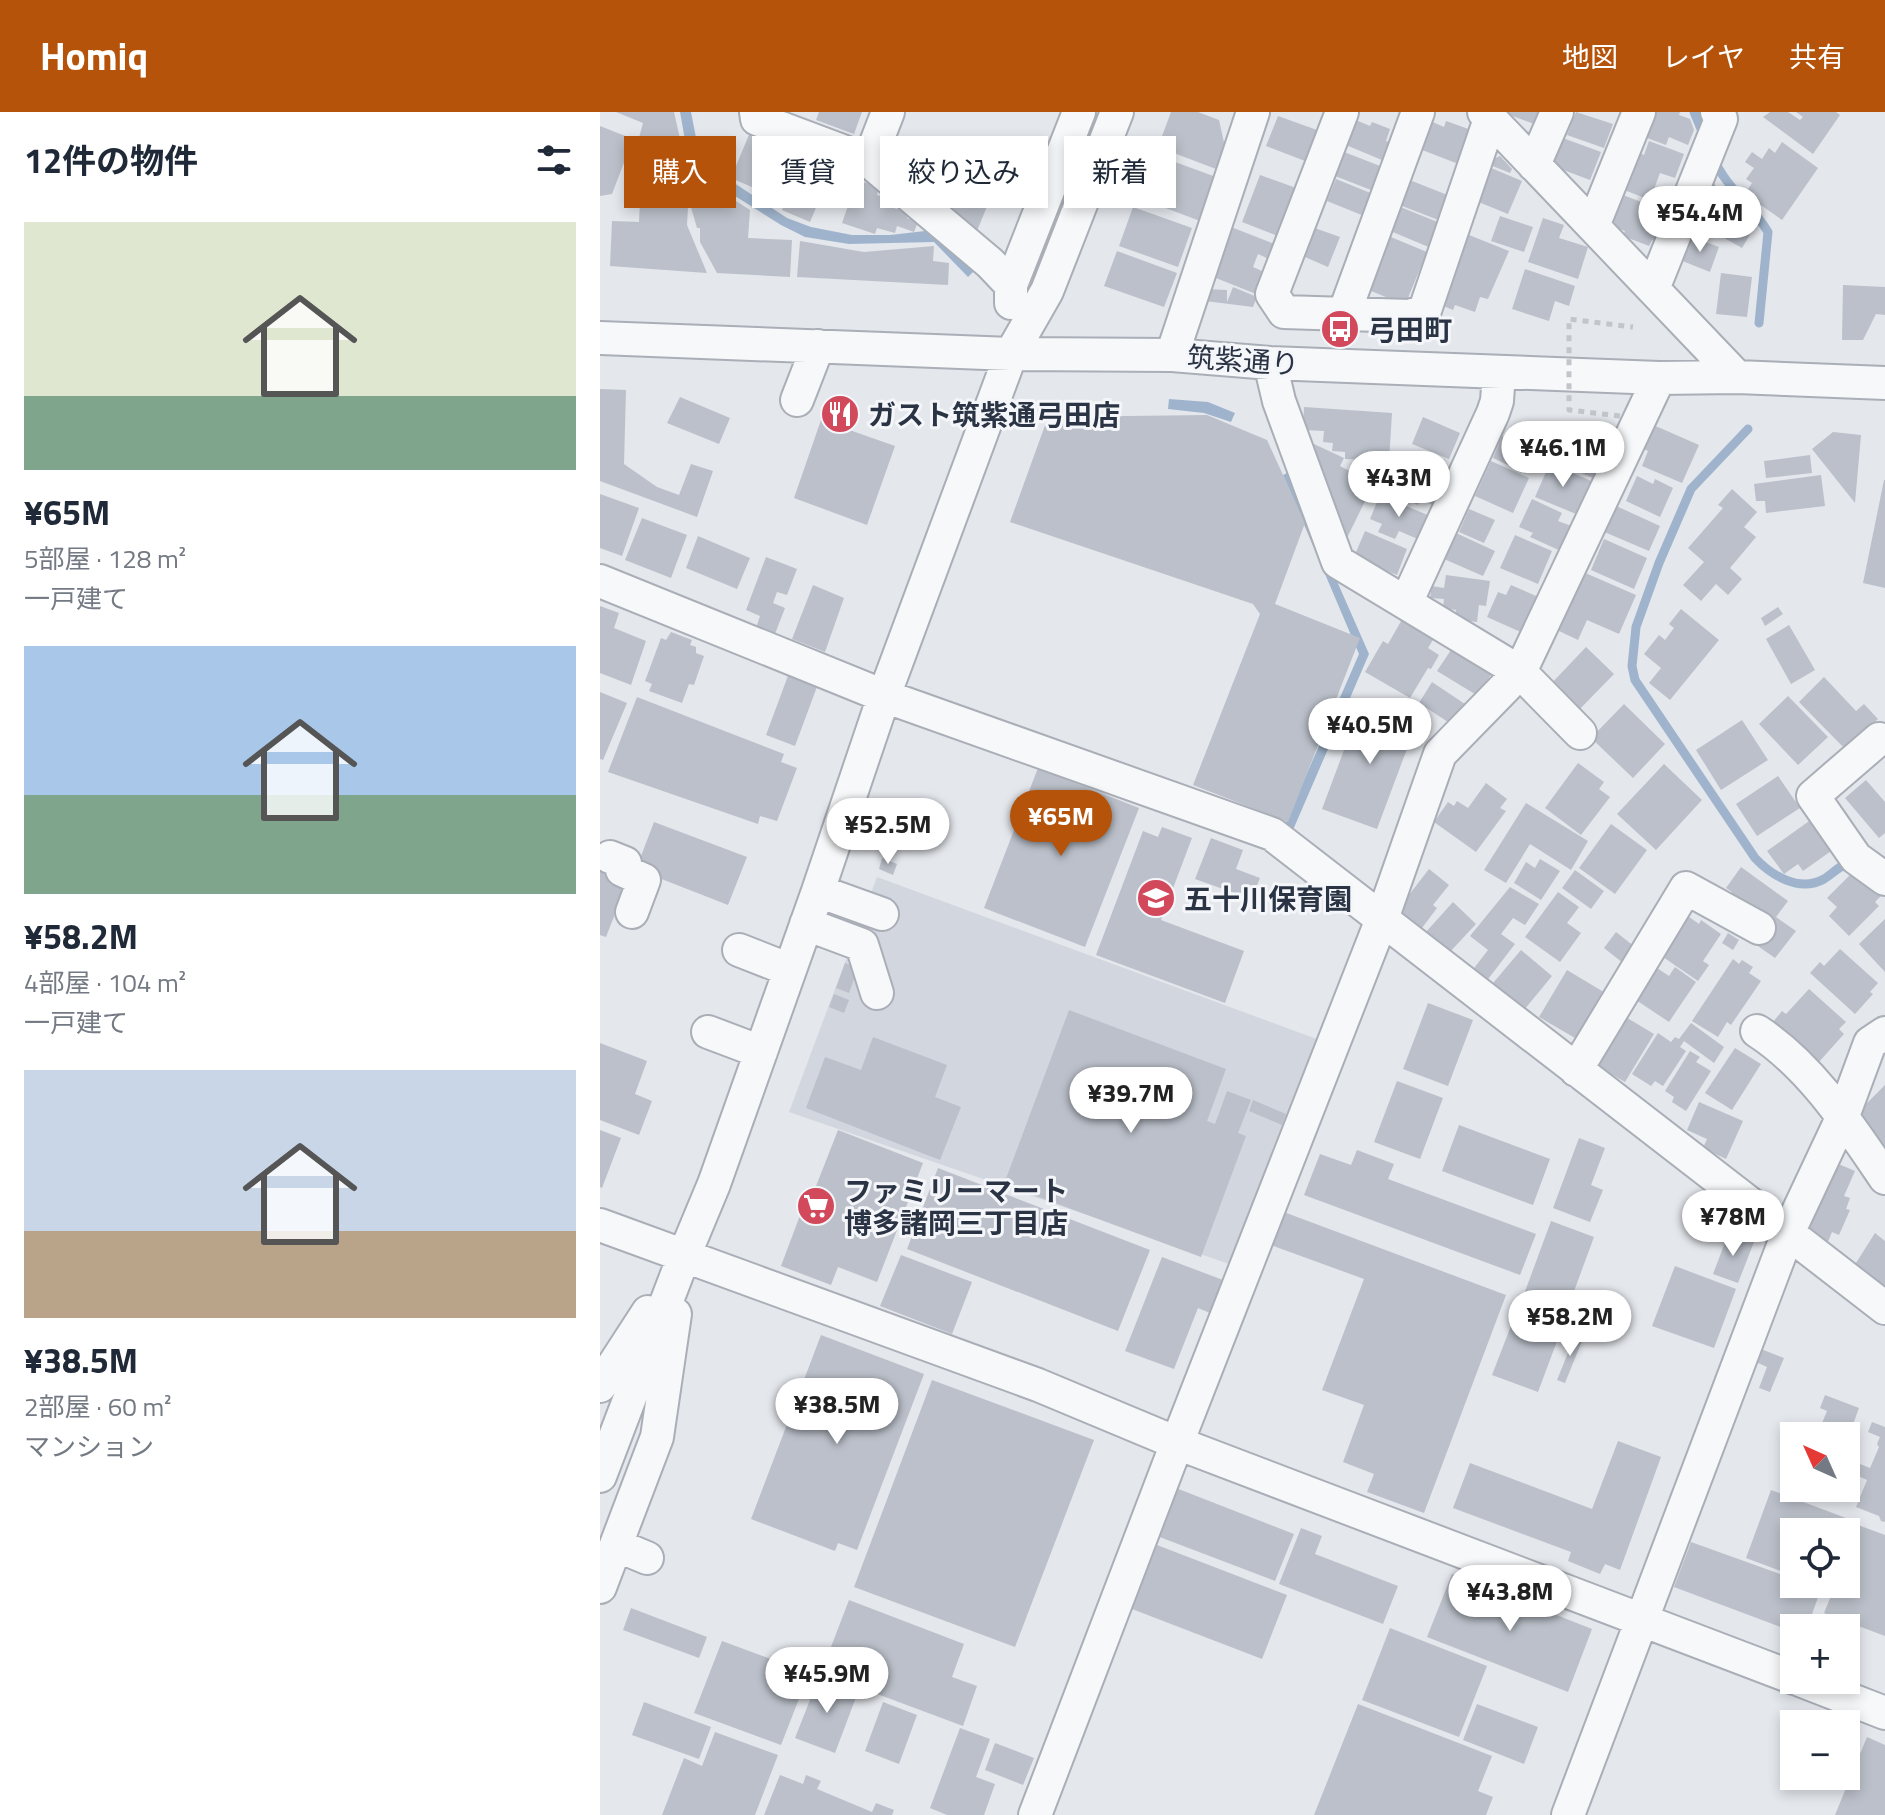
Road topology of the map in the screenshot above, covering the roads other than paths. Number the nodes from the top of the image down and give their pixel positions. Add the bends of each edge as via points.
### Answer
1 (756, 112) edge
2 (888, 112) edge
3 (1079, 112) edge
4 (1117, 112) edge
5 (1253, 112) edge
6 (1342, 112) edge
7 (1418, 112) edge
8 (1557, 112) edge
9 (1639, 112) edge
10 (1723, 114) edge
11 (1487, 116) edge
12 (869, 161) junction
13 (1534, 165) junction
14 (1593, 226) junction
15 (1011, 285) junction
16 (1653, 289) junction
17 (1344, 314) junction
18 (600, 338) edge
19 (818, 346) junction
20 (1011, 354) junction
21 (1172, 355) junction
22 (1270, 363) junction
23 (1499, 372) junction
24 (1737, 377) junction
25 (1659, 378) junction
26 (1885, 383) edge
27 (797, 400) dead end
28 (600, 581) edge
29 (1406, 603) junction
30 (1520, 672) junction
31 (884, 696) junction
32 (1580, 733) dead end
33 (1879, 739) dead end
34 (610, 857) dead end
35 (1885, 879) edge
36 (818, 891) junction
37 (632, 912) dead end
38 (882, 914) dead end
39 (1382, 919) junction
40 (806, 924) junction
41 (1759, 928) dead end
42 (739, 950) dead end
43 (790, 970) junction
44 (877, 993) dead end
45 (1757, 1031) dead end
46 (708, 1032) dead end
47 (1885, 1033) edge
48 (761, 1052) junction
49 (1576, 1070) junction
50 (1843, 1116) junction
51 (1885, 1178) edge
52 (600, 1225) edge
53 (1788, 1233) junction
54 (684, 1256) junction
55 (1885, 1308) edge
56 (600, 1386) edge
57 (1177, 1443) junction
58 (600, 1476) edge
59 (616, 1545) junction
60 (647, 1558) dead end
61 (600, 1587) edge
62 (1644, 1619) junction
63 (1780, 1672) edge
64 (1836, 1694) edge
65 (1885, 1713) edge
66 (1035, 1815) edge
67 (1568, 1815) edge

1 - 12 street via 757,119
2 - 12 street
3 - 15 street
4 - 20 street via 1047,291
5 - 21 street
6 - 17 street via 1272,294 1284,312
7 - 17 street
8 - 13 street
9 - 14 street
10 - 16 street
11 - 13 street
11 - 17 street via 1425,310 1410,316
12 - 15 street
13 - 14 street
14 - 16 street
15 - 20 street
16 - 24 street
18 - 19 street, 筑紫通り
19 - 20 street, 筑紫通り
19 - 27 street
20 - 21 street, 筑紫通り
20 - 31 street
21 - 22 street, 筑紫通り
22 - 23 street, 筑紫通り
22 - 29 street via 1338,562
23 - 25 street, 筑紫通り
23 - 29 street via 1493,413
24 - 25 street, 筑紫通り
24 - 26 street, 筑紫通り
25 - 30 street
28 - 31 street
29 - 30 street
30 - 32 street
30 - 39 street via 1440,754
31 - 36 street
31 - 39 street via 1272,834
33 - 35 street via 1813,796 1856,858
34 - 37 street via 625,863 622,870 644,880
36 - 38 street
36 - 40 street
39 - 49 street
39 - 57 street via 1327,1033
40 - 43 street
40 - 44 street via 862,945
41 - 49 street via 1686,888
42 - 43 street
43 - 48 street
45 - 50 street via 1779,1045
46 - 48 street
47 - 50 street via 1870,1043
48 - 54 street
49 - 53 street
50 - 51 street
50 - 53 street
52 - 54 street
53 - 55 street
53 - 62 street
54 - 56 street
54 - 57 street via 1038,1385
54 - 58 street
54 - 59 street via 657,1437
57 - 62 street
57 - 66 street
59 - 60 street
59 - 61 street
62 - 63 street
62 - 67 street
64 - 65 street

